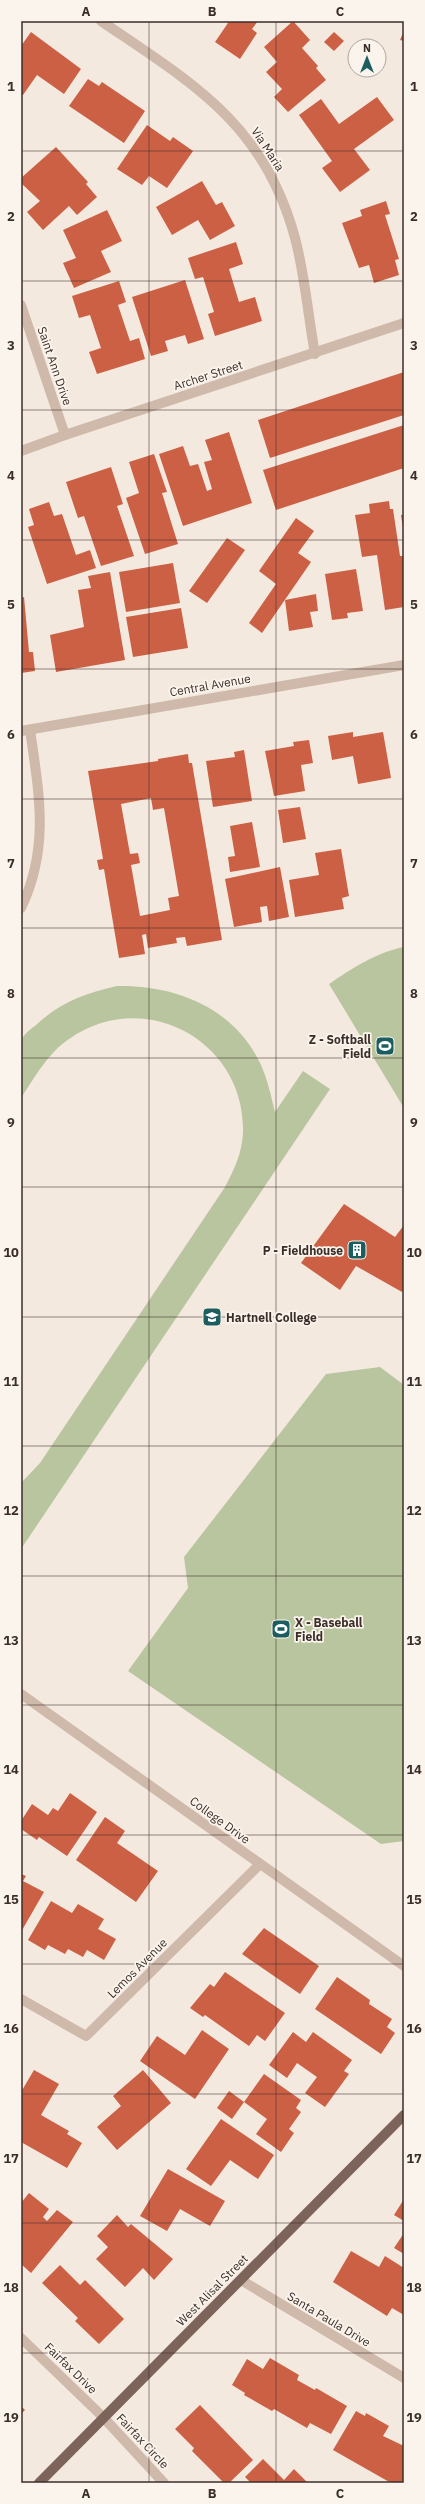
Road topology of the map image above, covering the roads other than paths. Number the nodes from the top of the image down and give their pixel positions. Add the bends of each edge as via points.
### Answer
1 (101, 21) edge
2 (21, 305) edge
3 (404, 323) edge
4 (315, 354) junction
5 (65, 435) junction
6 (21, 451) edge
7 (404, 665) edge
8 (25, 731) edge
9 (21, 908) edge
10 (21, 1694) edge
11 (259, 1865) junction
12 (404, 1966) edge
13 (21, 1999) edge
14 (404, 2115) edge
15 (241, 2280) junction
16 (21, 2338) edge
17 (404, 2378) edge
18 (103, 2418) junction
19 (39, 2483) edge
20 (164, 2483) edge

1 - 4 street, Via Maria via 190,82 220,107 243,132 262,160 275,184 295,238
2 - 5 street, Saint Ann Drive
3 - 4 street, Archer Street
4 - 5 street, Archer Street
5 - 6 street, Archer Street
7 - 8 street, Central Avenue
8 - 9 street via 39,796 41,833 38,862
10 - 11 street, College Drive
11 - 12 street, College Drive
11 - 13 street, Lemos Avenue via 86,2036
14 - 15 main road, West Alisal Street
15 - 17 street, Santa Paula Drive
15 - 18 main road, West Alisal Street
16 - 18 street, Fairfax Drive
18 - 19 main road, West Alisal Street
18 - 20 street, Fairfax Circle

